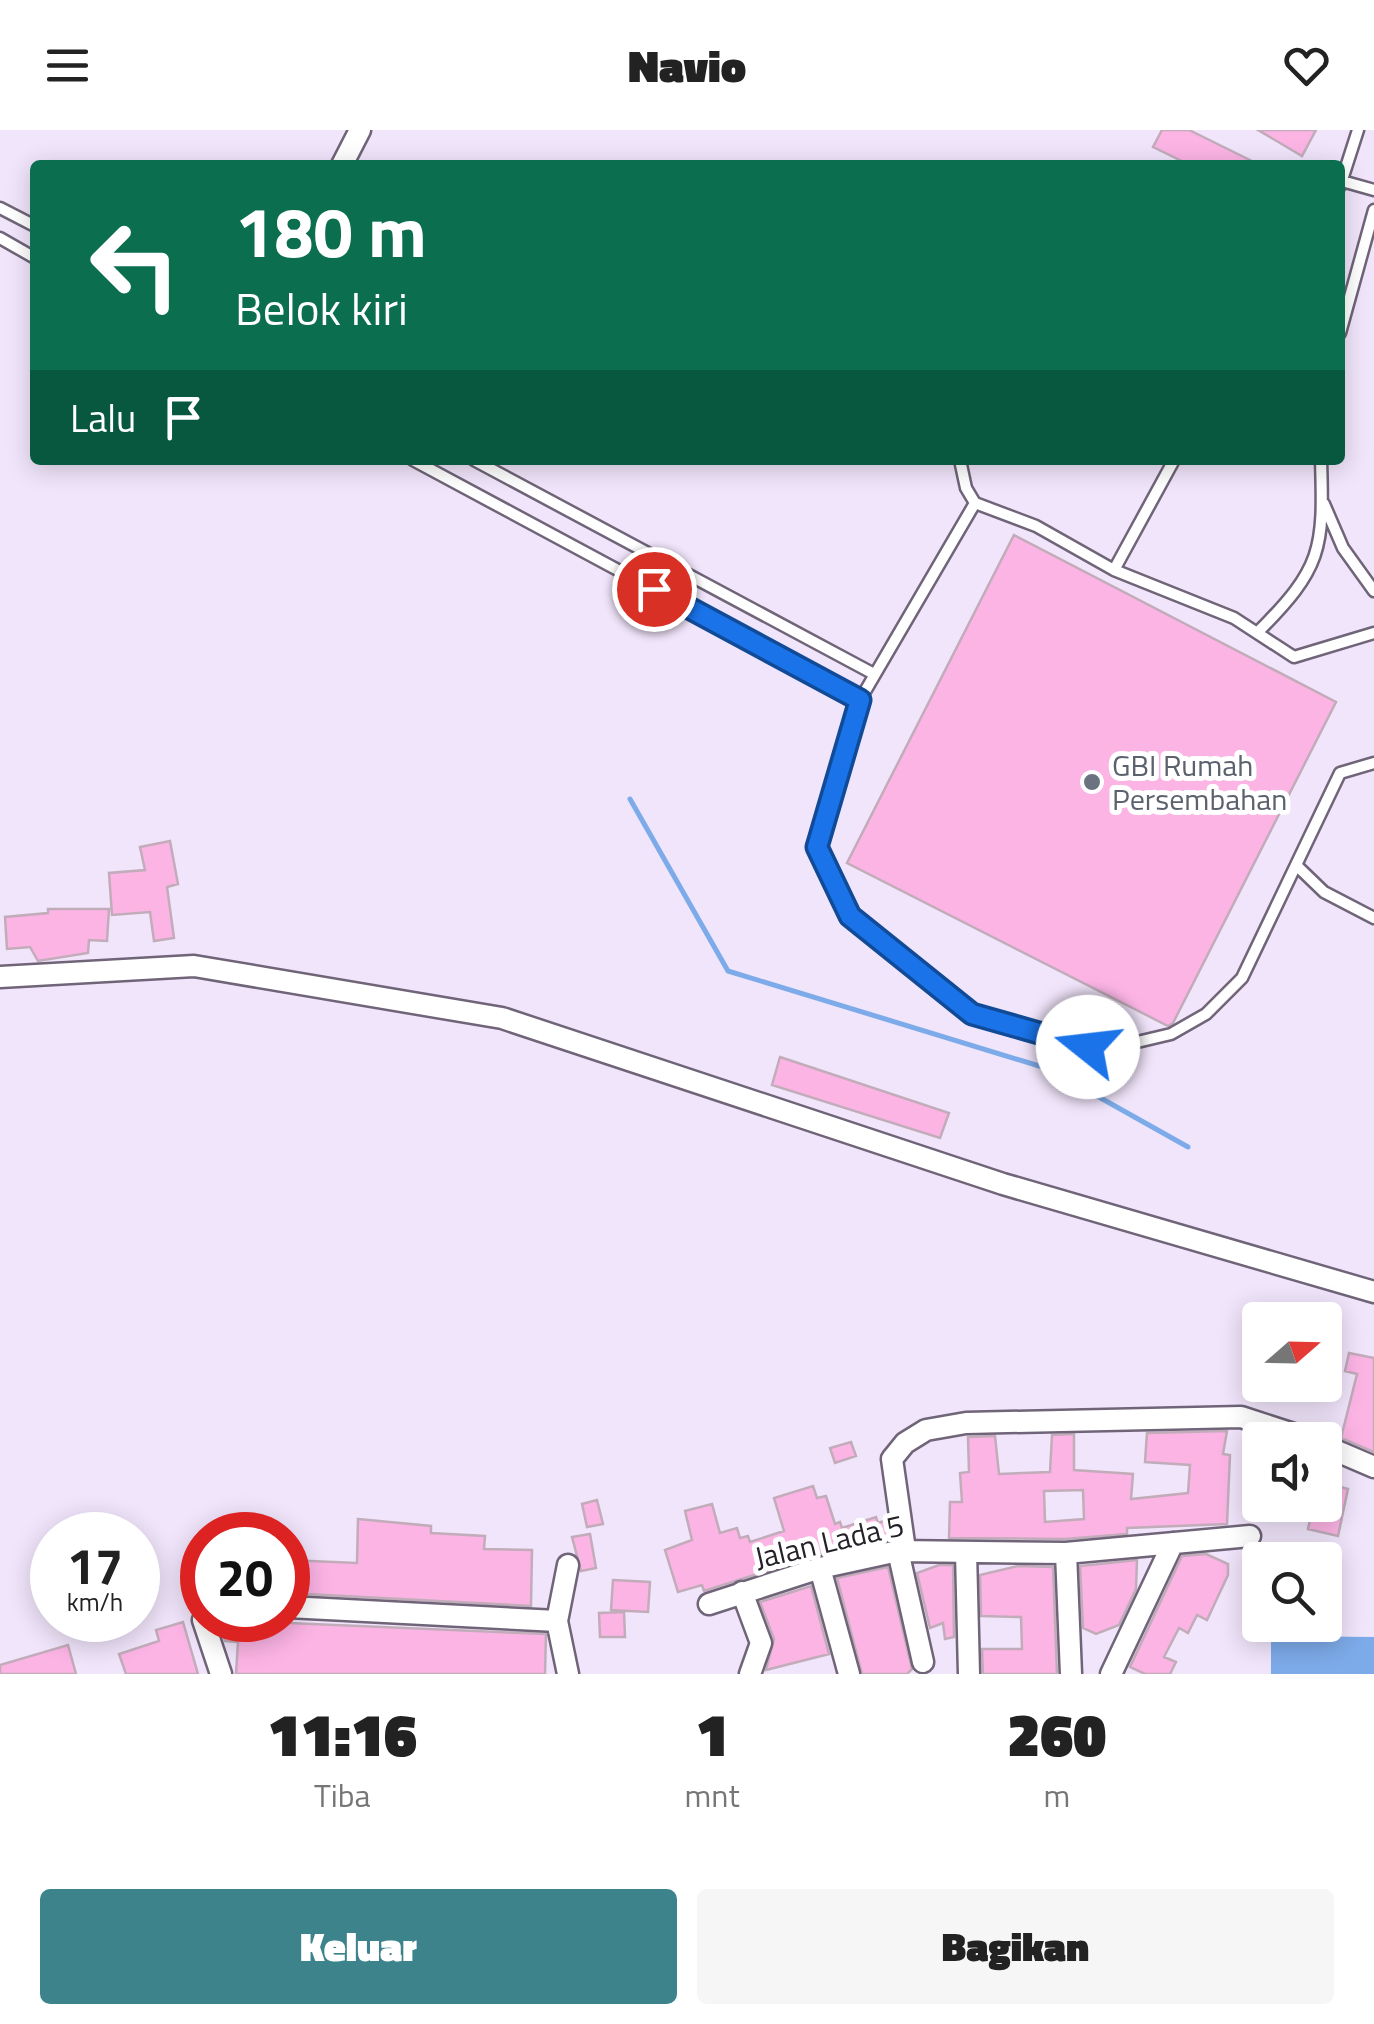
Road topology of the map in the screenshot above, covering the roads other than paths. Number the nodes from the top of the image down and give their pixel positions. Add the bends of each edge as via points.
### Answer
1 (360, 130) edge
2 (1358, 130) edge
3 (345, 160) edge
4 (1345, 171) edge
5 (1345, 185) edge
6 (1374, 190) edge
7 (0, 208) edge
8 (1374, 210) edge
9 (30, 223) edge
10 (0, 238) edge
11 (30, 255) edge
12 (1345, 315) edge
13 (423, 465) edge
14 (483, 465) edge
15 (961, 465) edge
16 (1171, 465) edge
17 (1321, 465) edge
18 (975, 503) junction
19 (1324, 503) junction
20 (1114, 570) junction
21 (1374, 591) edge
22 (1257, 633) junction
23 (1374, 633) edge
24 (874, 674) junction
25 (860, 700) junction
26 (1374, 764) edge
27 (1296, 865) junction
28 (1374, 918) edge
29 (0, 977) edge
30 (1374, 1292) edge
31 (1258, 1422) edge
32 (1342, 1453) edge
33 (1374, 1467) edge
34 (1250, 1536) dead end
35 (1174, 1543) junction
36 (902, 1551) junction
37 (966, 1552) junction
38 (1066, 1553) junction
39 (568, 1566) dead end
40 (820, 1568) junction
41 (742, 1592) junction
42 (709, 1604) dead end
43 (310, 1608) edge
44 (557, 1622) junction
45 (211, 1642) edge
46 (923, 1662) dead end
47 (221, 1674) edge
48 (568, 1674) edge
49 (750, 1674) edge
50 (849, 1674) edge
51 (969, 1674) edge
52 (1071, 1674) edge
53 (1111, 1674) edge

1 - 3 street
2 - 4 lane
5 - 6 lane
7 - 9 lane
8 - 12 lane
10 - 11 lane
13 - 25 lane
14 - 24 lane
15 - 18 lane
16 - 20 lane
17 - 19 lane
18 - 20 lane via 1036,526
18 - 24 lane
19 - 21 lane via 1343,548
19 - 22 lane via 1320,551
20 - 22 lane
22 - 23 lane via 1294,656
24 - 25 lane
25 - 27 lane via 817,847 850,916 972,1014 1088,1047 1171,1034 1206,1014 1242,978
26 - 27 lane via 1340,773
27 - 28 lane via 1324,892
29 - 30 street via 194,966 502,1018 1003,1184
31 - 36 street via 1241,1417 966,1423 926,1430 892,1459
32 - 33 street
34 - 35 street, Jalan Lada 5
35 - 38 street, Jalan Lada 5
35 - 53 street
36 - 37 street, Jalan Lada 5
36 - 40 street, Jalan Lada 5
36 - 46 street
37 - 38 street, Jalan Lada 5
37 - 51 street
38 - 52 street
39 - 44 street
40 - 41 street, Jalan Lada 5
40 - 50 street
41 - 42 street, Jalan Lada 5
41 - 49 street via 761,1643
43 - 44 street
44 - 48 street
45 - 47 street

